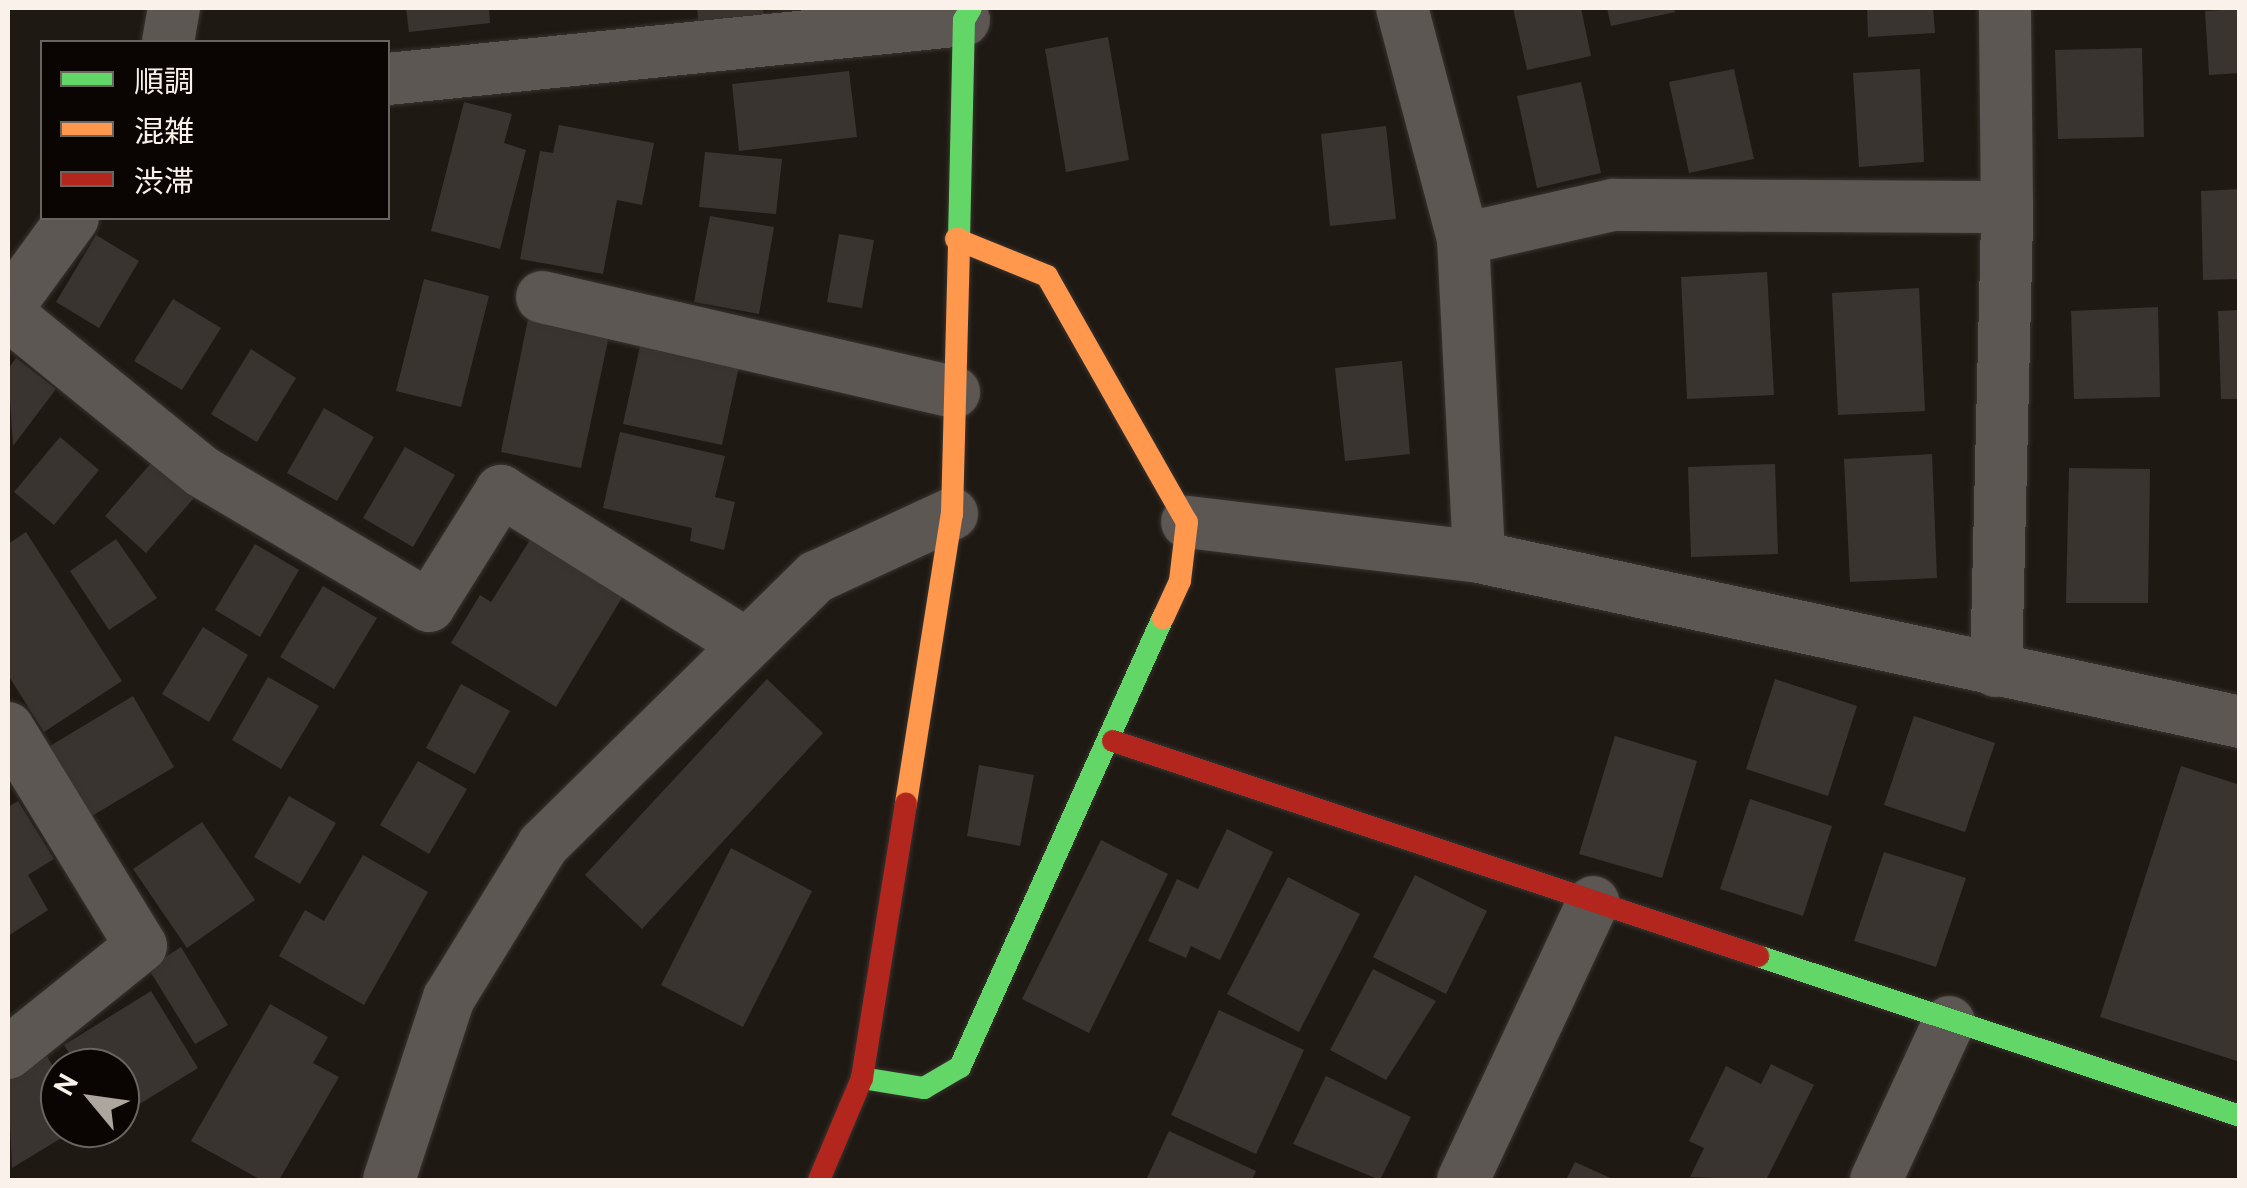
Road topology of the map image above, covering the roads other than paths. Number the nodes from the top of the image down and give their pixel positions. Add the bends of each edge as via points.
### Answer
1 (174, 8) edge
2 (1402, 8) edge
3 (2006, 8) edge
4 (967, 14) edge
5 (168, 40) edge
6 (390, 78) edge
7 (2007, 207) junction
8 (72, 220) edge
9 (956, 239) junction
10 (1463, 240) junction
11 (542, 297) dead end
12 (8, 307) edge
13 (8, 314) edge
14 (954, 392) junction
15 (952, 514) junction
16 (1187, 522) junction
17 (1478, 558) junction
18 (746, 644) junction
19 (1996, 671) junction
20 (2240, 722) edge
21 (8, 728) edge
22 (1112, 741) junction
23 (1593, 902) junction
24 (1950, 1022) junction
25 (8, 1053) edge
26 (862, 1078) junction
27 (2240, 1116) edge
28 (389, 1180) edge
29 (819, 1180) edge
30 (1463, 1180) edge
31 (1876, 1180) edge

1 - 5 street
2 - 10 street
3 - 7 street
4 - 6 street
4 - 9 street
7 - 10 street via 1613,205
7 - 19 street
8 - 12 street
9 - 14 street
9 - 16 street via 1047,276
10 - 17 street
11 - 14 street
13 - 18 street via 201,471 429,606 501,491
14 - 15 street
15 - 18 street via 816,577
15 - 26 street
16 - 17 street
16 - 22 street via 1180,581
17 - 19 street
18 - 28 street via 544,846 448,998
19 - 20 street
21 - 25 street via 141,946
22 - 23 street
22 - 26 street via 960,1067 924,1088
23 - 24 street
23 - 30 street
24 - 27 street
24 - 31 street
26 - 29 street

